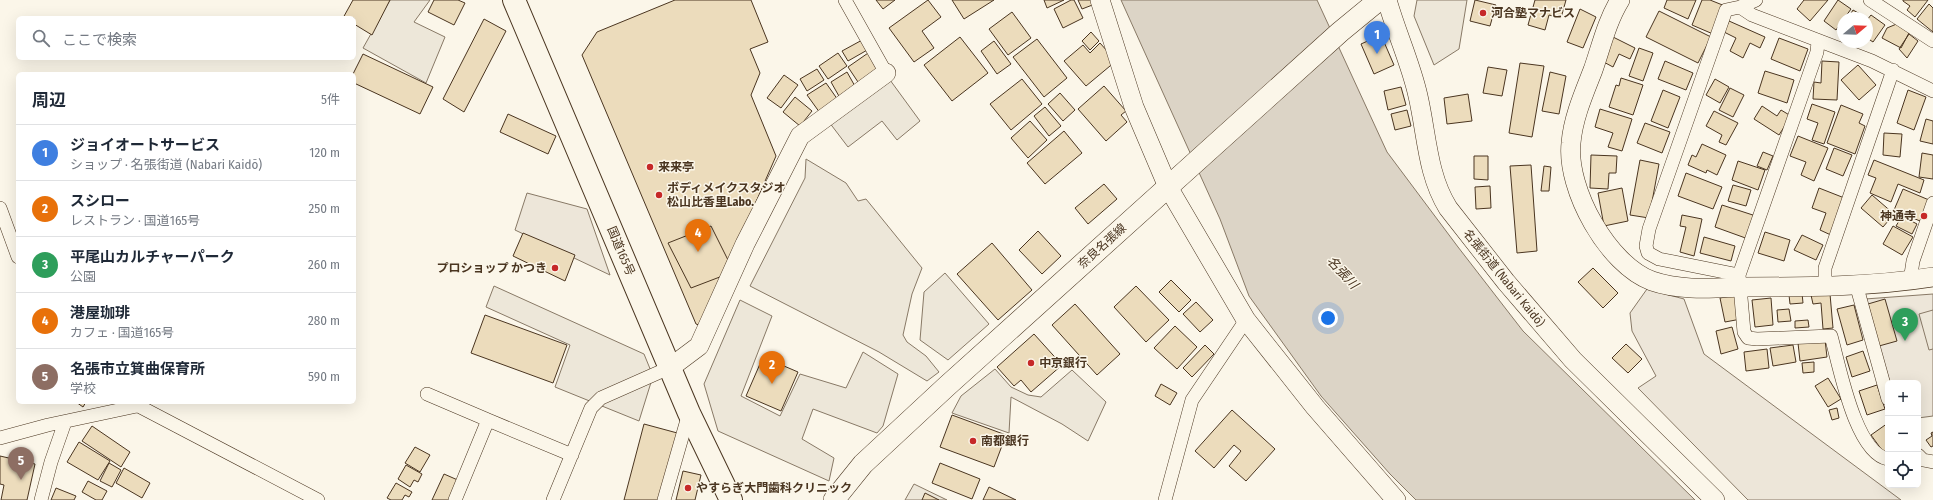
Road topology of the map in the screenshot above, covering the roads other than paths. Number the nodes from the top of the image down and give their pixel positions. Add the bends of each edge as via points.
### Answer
1 (514, 0) edge
2 (844, 0) edge
3 (1100, 0) edge
4 (1379, 0) edge
5 (1387, 0) edge
6 (1620, 0) edge
7 (1756, 0) edge
8 (1870, 0) edge
9 (1740, 7) junction
10 (1933, 41) edge
11 (1818, 42) junction
12 (1893, 70) junction
13 (886, 72) joint
14 (1933, 91) edge
15 (1172, 182) junction
16 (1933, 203) edge
17 (0, 208) edge
18 (16, 252) edge
19 (1933, 277) edge
20 (1740, 281) junction
21 (1910, 281) junction
22 (1856, 284) junction
23 (1825, 285) junction
24 (1246, 320) junction
25 (670, 367) junction
26 (1885, 388) edge
27 (427, 394) dead end
28 (134, 404) edge
29 (690, 414) junction
30 (488, 420) junction
31 (65, 422) junction
32 (0, 438) edge
33 (572, 455) junction
34 (1885, 458) edge
35 (41, 500) edge
36 (318, 500) edge
37 (455, 500) edge
38 (554, 500) edge
39 (664, 500) edge
40 (731, 500) edge
41 (834, 500) edge
42 (1165, 500) edge
43 (1396, 500) edge
44 (1715, 500) edge

1 - 25 highway, 国道165号
2 - 13 street
3 - 15 street via 1134,107
4 - 15 main road, 奈良名張線
5 - 44 street, 名張街道 (Nabari Kaidō) via 1418,96 1426,149 1433,175 1448,208 1506,282 1573,360
6 - 20 street via 1609,22 1570,143 1572,167 1582,200 1592,223 1617,257 1641,277 1663,284 1708,289
7 - 9 street
8 - 10 street
9 - 11 street via 1752,15
9 - 20 street via 1726,10 1656,210 1646,246 1648,253 1659,259
11 - 12 street
11 - 20 street via 1817,52
12 - 14 street
12 - 23 street via 1825,268
13 - 25 street via 800,136 745,244 699,346
15 - 24 street
15 - 41 main road, 奈良名張線 via 880,448 863,464
16 - 21 street via 1913,261
17 - 18 street
19 - 21 street
20 - 23 street
20 - 34 street via 1744,332 1748,338 1831,336 1859,430 1878,455
21 - 22 street
22 - 23 street
22 - 26 street
24 - 42 street via 1192,400
24 - 43 street via 1314,407
25 - 29 highway, 国道165号
25 - 33 street via 596,402 591,408
27 - 30 street
28 - 31 street
28 - 36 street
29 - 39 street
29 - 40 highway, 国道165号
30 - 33 street
30 - 37 street
31 - 32 street
31 - 35 street
33 - 38 street

